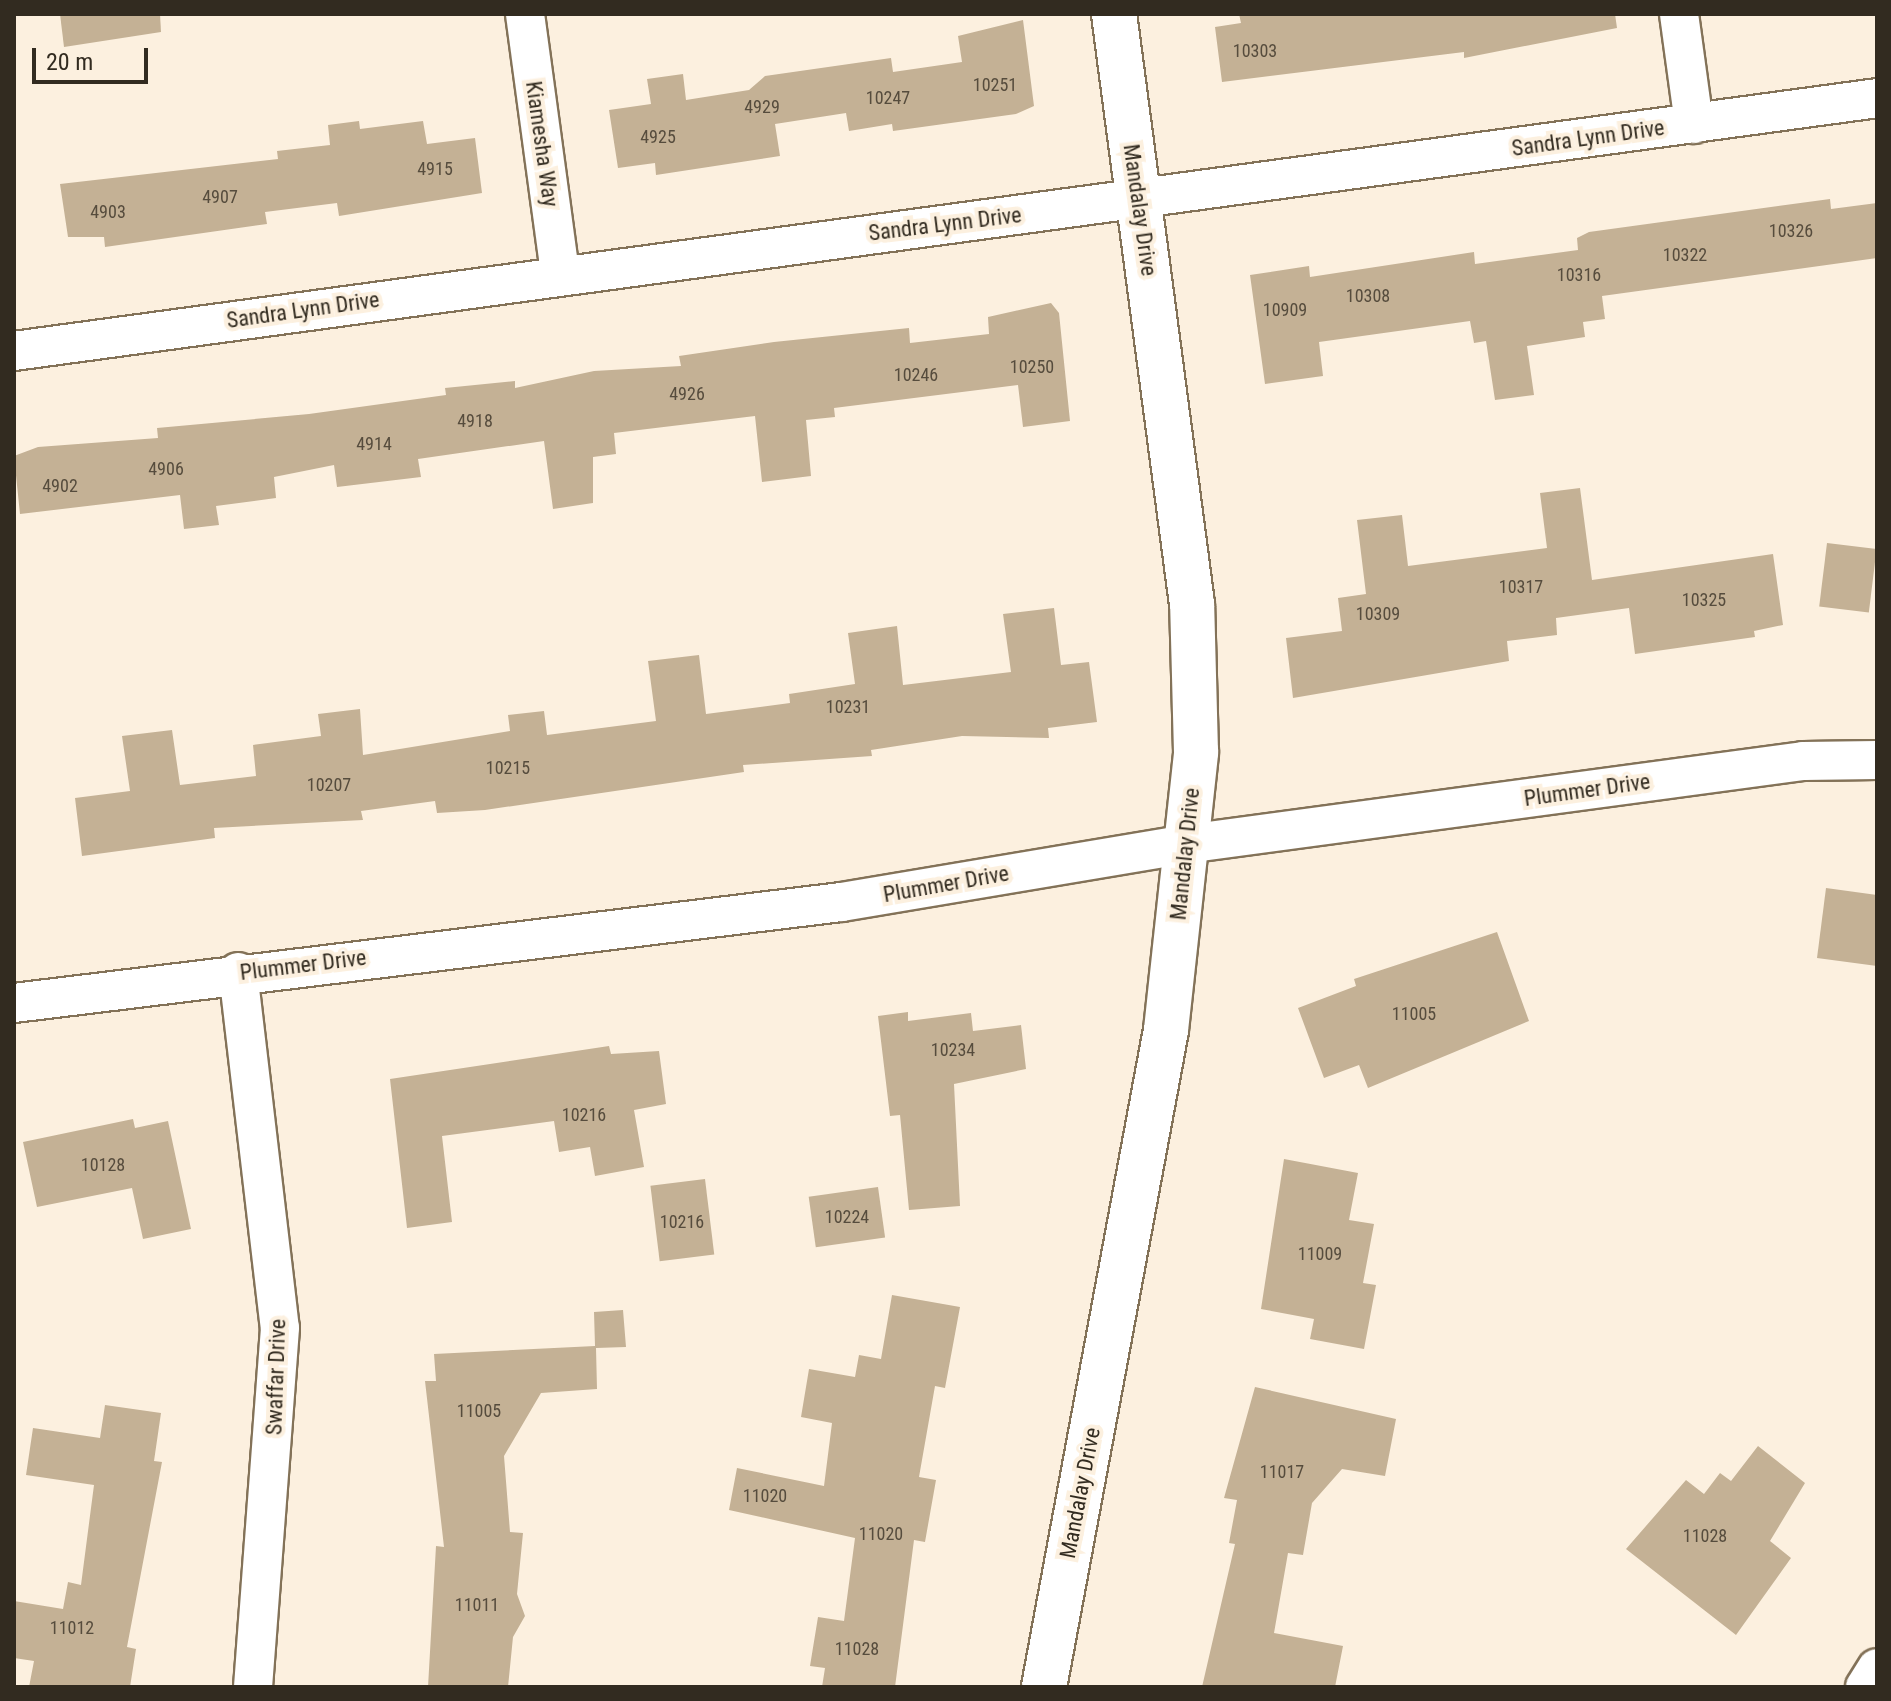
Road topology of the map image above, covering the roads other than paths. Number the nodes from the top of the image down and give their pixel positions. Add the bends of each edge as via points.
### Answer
1 (525, 14) edge
2 (1114, 14) edge
3 (1679, 14) edge
4 (1877, 98) edge
5 (1694, 124) junction
6 (1139, 200) junction
7 (560, 273) junction
8 (14, 351) edge
9 (1877, 760) edge
10 (1186, 844) junction
11 (238, 972) junction
12 (14, 1003) edge
13 (1877, 1668) edge
14 (253, 1687) edge
15 (1044, 1687) edge
16 (1865, 1687) edge

1 - 7 street, Kiamesha Way
2 - 6 street, Mandalay Drive
3 - 5 street
4 - 5 street, Sandra Lynn Drive
5 - 6 street, Sandra Lynn Drive
6 - 7 street, Sandra Lynn Drive
6 - 10 street, Mandalay Drive via 1192,604 1196,752
7 - 8 street, Sandra Lynn Drive
9 - 10 street, Plummer Drive via 1803,761
10 - 11 street, Plummer Drive via 841,902
10 - 15 street, Mandalay Drive via 1166,1030
11 - 12 street, Plummer Drive
11 - 14 street, Swaffar Drive via 280,1328
13 - 16 street

